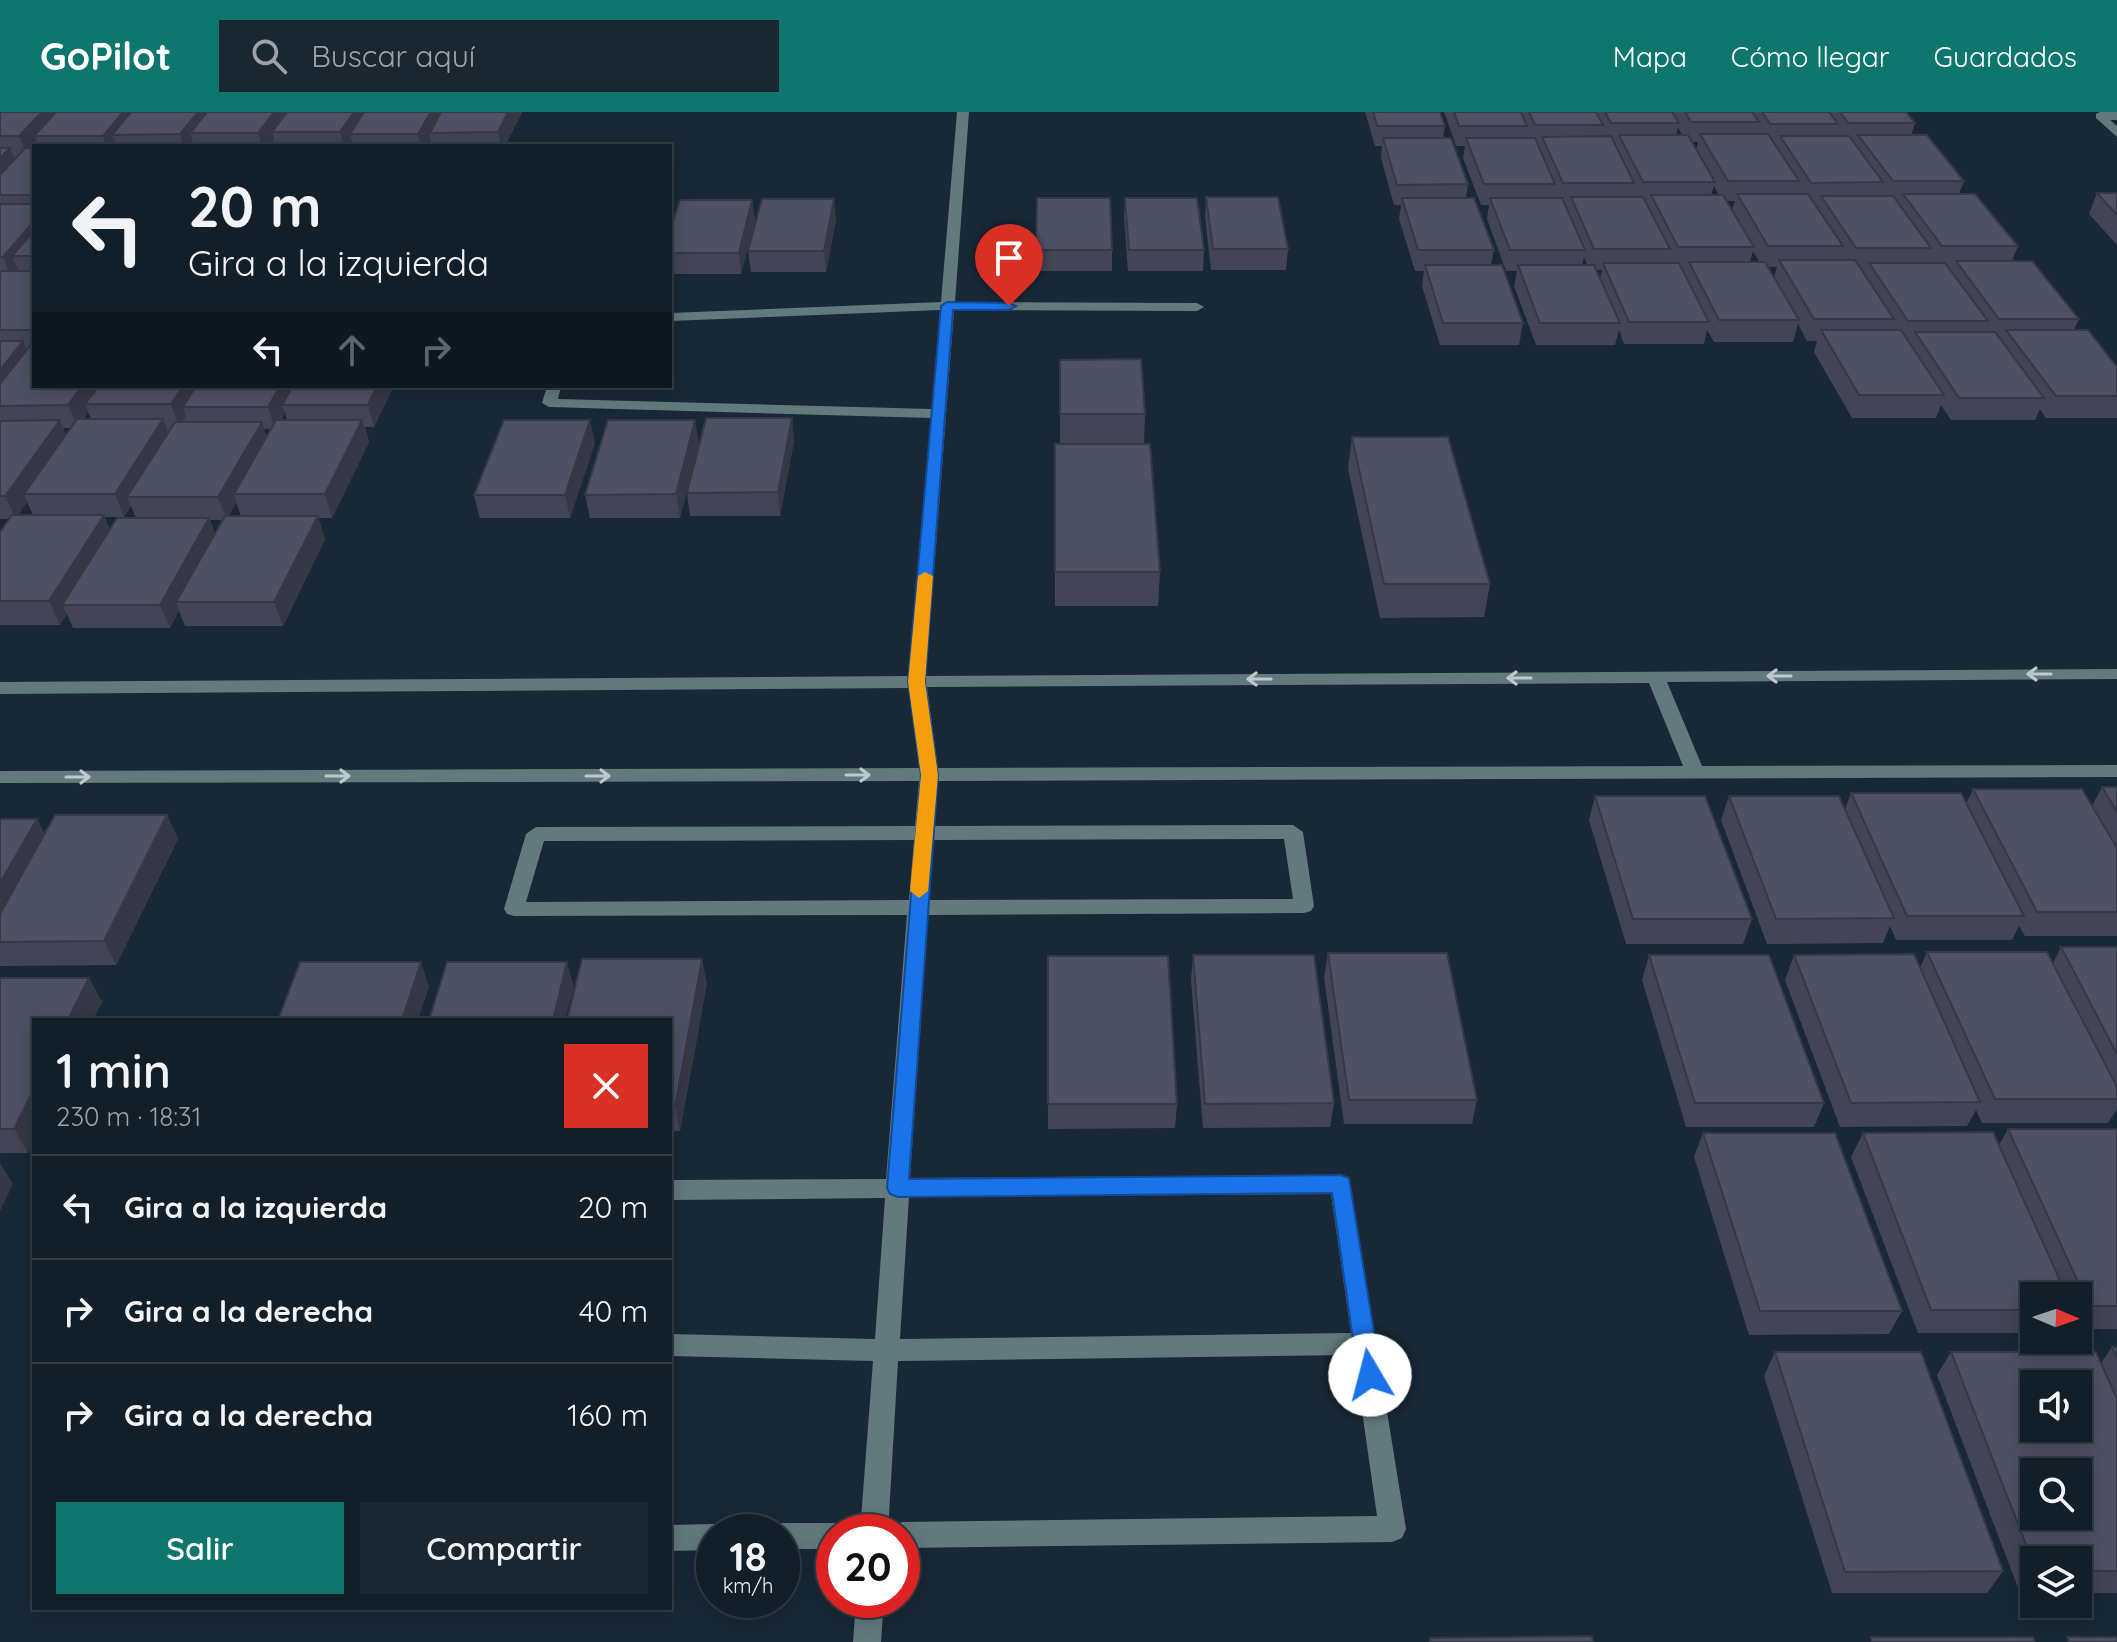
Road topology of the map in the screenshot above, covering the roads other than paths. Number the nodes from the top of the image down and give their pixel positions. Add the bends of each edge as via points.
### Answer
1 (963, 112) edge
2 (2117, 116) edge
3 (2117, 133) edge
4 (947, 306) junction
5 (1197, 307) dead end
6 (672, 317) edge
7 (553, 388) edge
8 (938, 414) junction
9 (2117, 674) edge
10 (1656, 677) junction
11 (917, 682) junction
12 (0, 688) edge
13 (2117, 771) edge
14 (1695, 772) junction
15 (929, 775) junction
16 (0, 777) edge
17 (924, 833) junction
18 (918, 907) junction
19 (898, 1188) junction
20 (672, 1190) edge
21 (1365, 1344) junction
22 (672, 1345) edge
23 (887, 1350) junction
24 (875, 1514) edge
25 (920, 1535) edge
26 (696, 1537) edge
27 (672, 1538) edge
28 (869, 1618) edge
29 (867, 1642) edge

1 - 4 street
2 - 3 street via 2100,116
4 - 5 street
4 - 6 street
4 - 8 street
7 - 8 street via 549,403
8 - 11 street
9 -> 10 street
10 -> 11 street
10 - 14 street
11 - 12 street
11 - 15 street
13 - 14 street
14 - 15 street
16 -> 15 street
15 - 17 street
17 - 18 street
17 - 18 street via 1293,832 1304,906
17 - 18 street via 536,834 514,909
18 - 19 street
19 - 20 street
19 - 21 street via 1341,1184
19 - 23 street
21 - 23 street
21 - 25 street via 1392,1529
22 - 23 street
23 - 24 street
26 - 27 street
28 - 29 street

